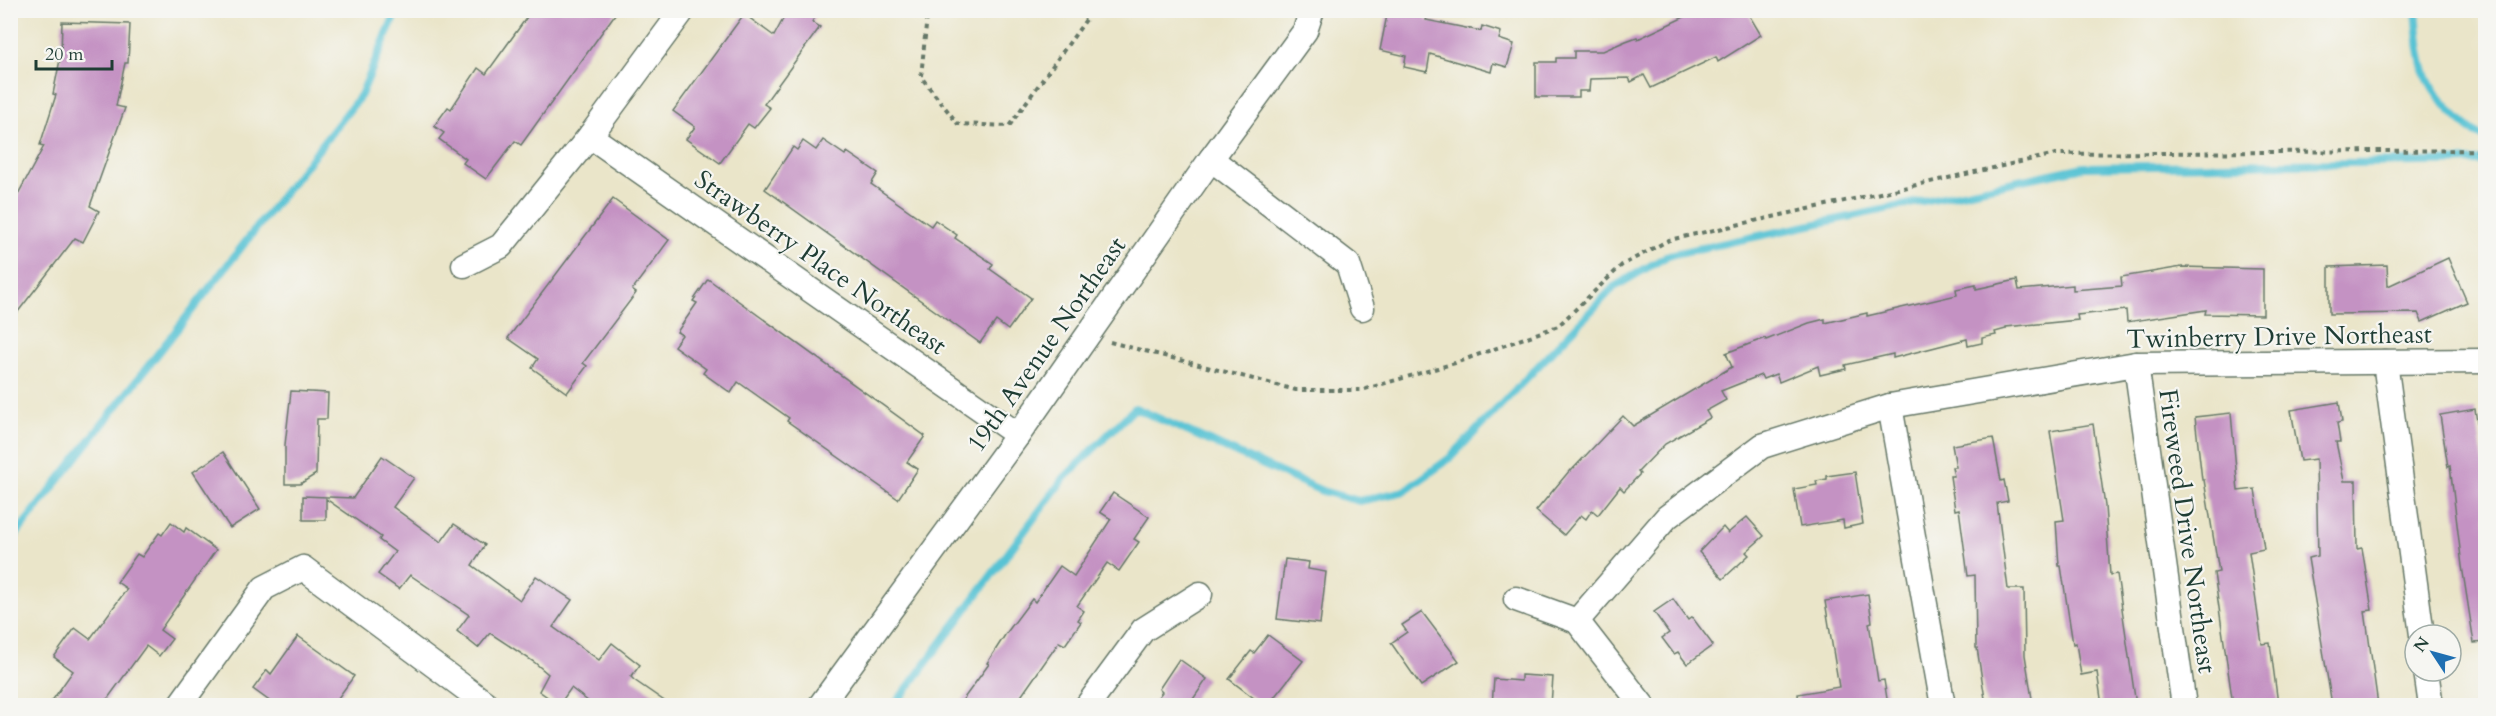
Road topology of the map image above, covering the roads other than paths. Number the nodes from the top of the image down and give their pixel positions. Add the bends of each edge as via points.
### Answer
1 (683, 10) edge
2 (1312, 10) edge
3 (591, 136) junction
4 (1212, 159) junction
5 (464, 265) dead end
6 (1362, 308) dead end
7 (2486, 361) edge
8 (2385, 362) junction
9 (2136, 364) junction
10 (1890, 406) junction
11 (1018, 435) junction
12 (1200, 594) dead end
13 (1516, 598) dead end
14 (1577, 621) junction
15 (2420, 623) edge
16 (2428, 683) edge
17 (179, 705) edge
18 (489, 705) edge
19 (820, 705) edge
20 (1087, 705) edge
21 (1643, 705) edge
22 (1943, 705) edge
23 (2184, 705) edge
24 (2431, 705) edge

1 - 3 street
2 - 4 street, 19th Avenue Northeast via 1305,31
3 - 5 street via 501,246
3 - 11 street, Strawberry Place Northeast
4 - 6 street via 1348,264
4 - 11 street, 19th Avenue Northeast
7 - 8 street, Twinberry Drive Northeast
8 - 9 street, Twinberry Drive Northeast
8 - 15 street
9 - 10 street, Twinberry Drive Northeast
9 - 23 street, Fireweed Drive Northeast
10 - 14 street, Twinberry Drive Northeast via 1762,446 1667,517
10 - 22 street
11 - 19 street, 19th Avenue Northeast
12 - 20 street via 1143,630
13 - 14 street
14 - 21 street
16 - 24 street
17 - 18 street via 264,588 303,568

